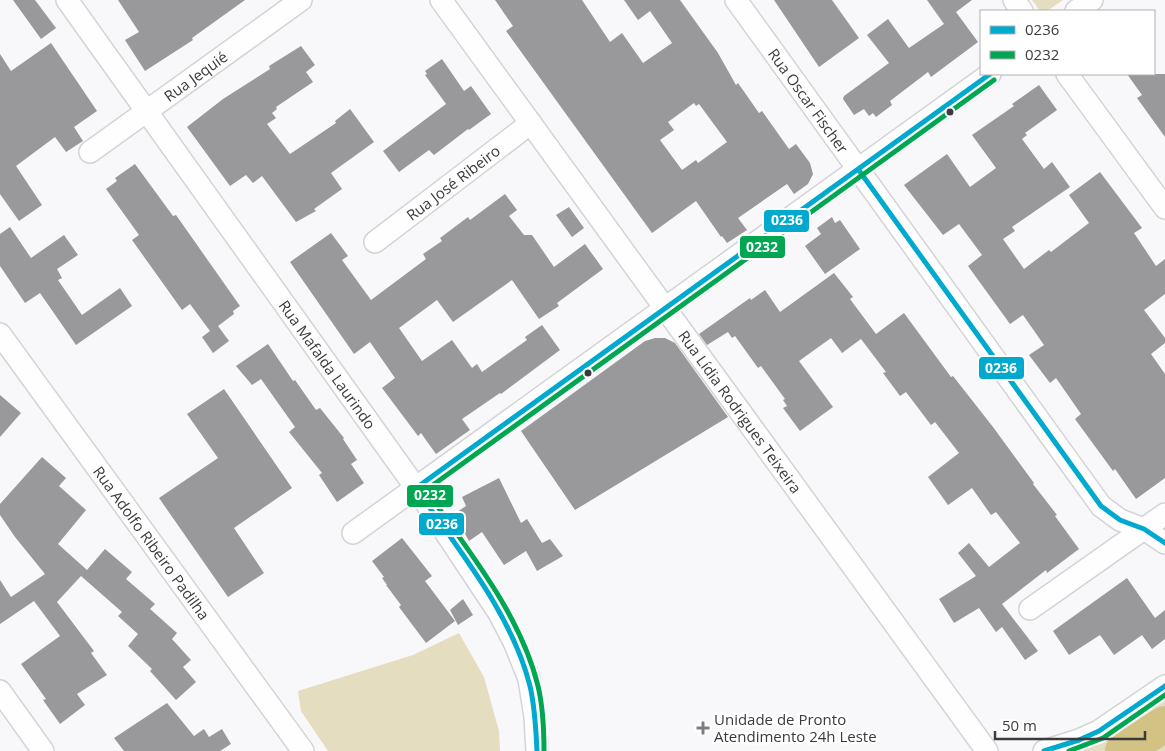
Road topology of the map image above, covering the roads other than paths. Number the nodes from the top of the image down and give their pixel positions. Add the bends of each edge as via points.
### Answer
1 (67, 0) edge
2 (301, 0) edge
3 (441, 0) edge
4 (736, 0) edge
5 (1092, 0) edge
6 (1077, 10) edge
7 (989, 75) edge
8 (1068, 75) edge
9 (147, 111) junction
10 (530, 123) junction
11 (90, 152) dead end
12 (858, 169) junction
13 (1165, 208) edge
14 (375, 242) dead end
15 (665, 308) junction
16 (0, 334) edge
17 (416, 488) junction
18 (1165, 514) edge
19 (1144, 529) junction
20 (353, 534) dead end
21 (1165, 543) edge
22 (1030, 609) dead end
23 (1165, 686) edge
24 (0, 691) edge
25 (43, 751) edge
26 (303, 751) edge
27 (537, 751) edge
28 (987, 751) edge
29 (1044, 751) edge

1 - 9 street, Rua Mafalda Laurindo
2 - 9 street, Rua Jequié
3 - 10 street, Rua Lídia Rodrigues Teixeira
4 - 12 street, Rua Oscar Fischer
5 - 6 street
7 - 12 street
8 - 13 street
9 - 11 street, Rua Jequié
9 - 17 street, Rua Mafalda Laurindo
10 - 14 street, Rua José Ribeiro
10 - 15 street, Rua Lídia Rodrigues Teixeira
12 - 15 street
12 - 19 street, Rua Oscar Fischer via 1101,506 1120,520
15 - 17 street
15 - 28 street, Rua Lídia Rodrigues Teixeira
16 - 26 street, Rua Adolfo Ribeiro Padilha
17 - 20 street
17 - 27 street, Rua Mafalda Laurindo via 499,613 515,644 529,679
18 - 19 street
19 - 21 street, Rua Oscar Fischer
19 - 22 street
23 - 29 street via 1099,731
24 - 25 street

